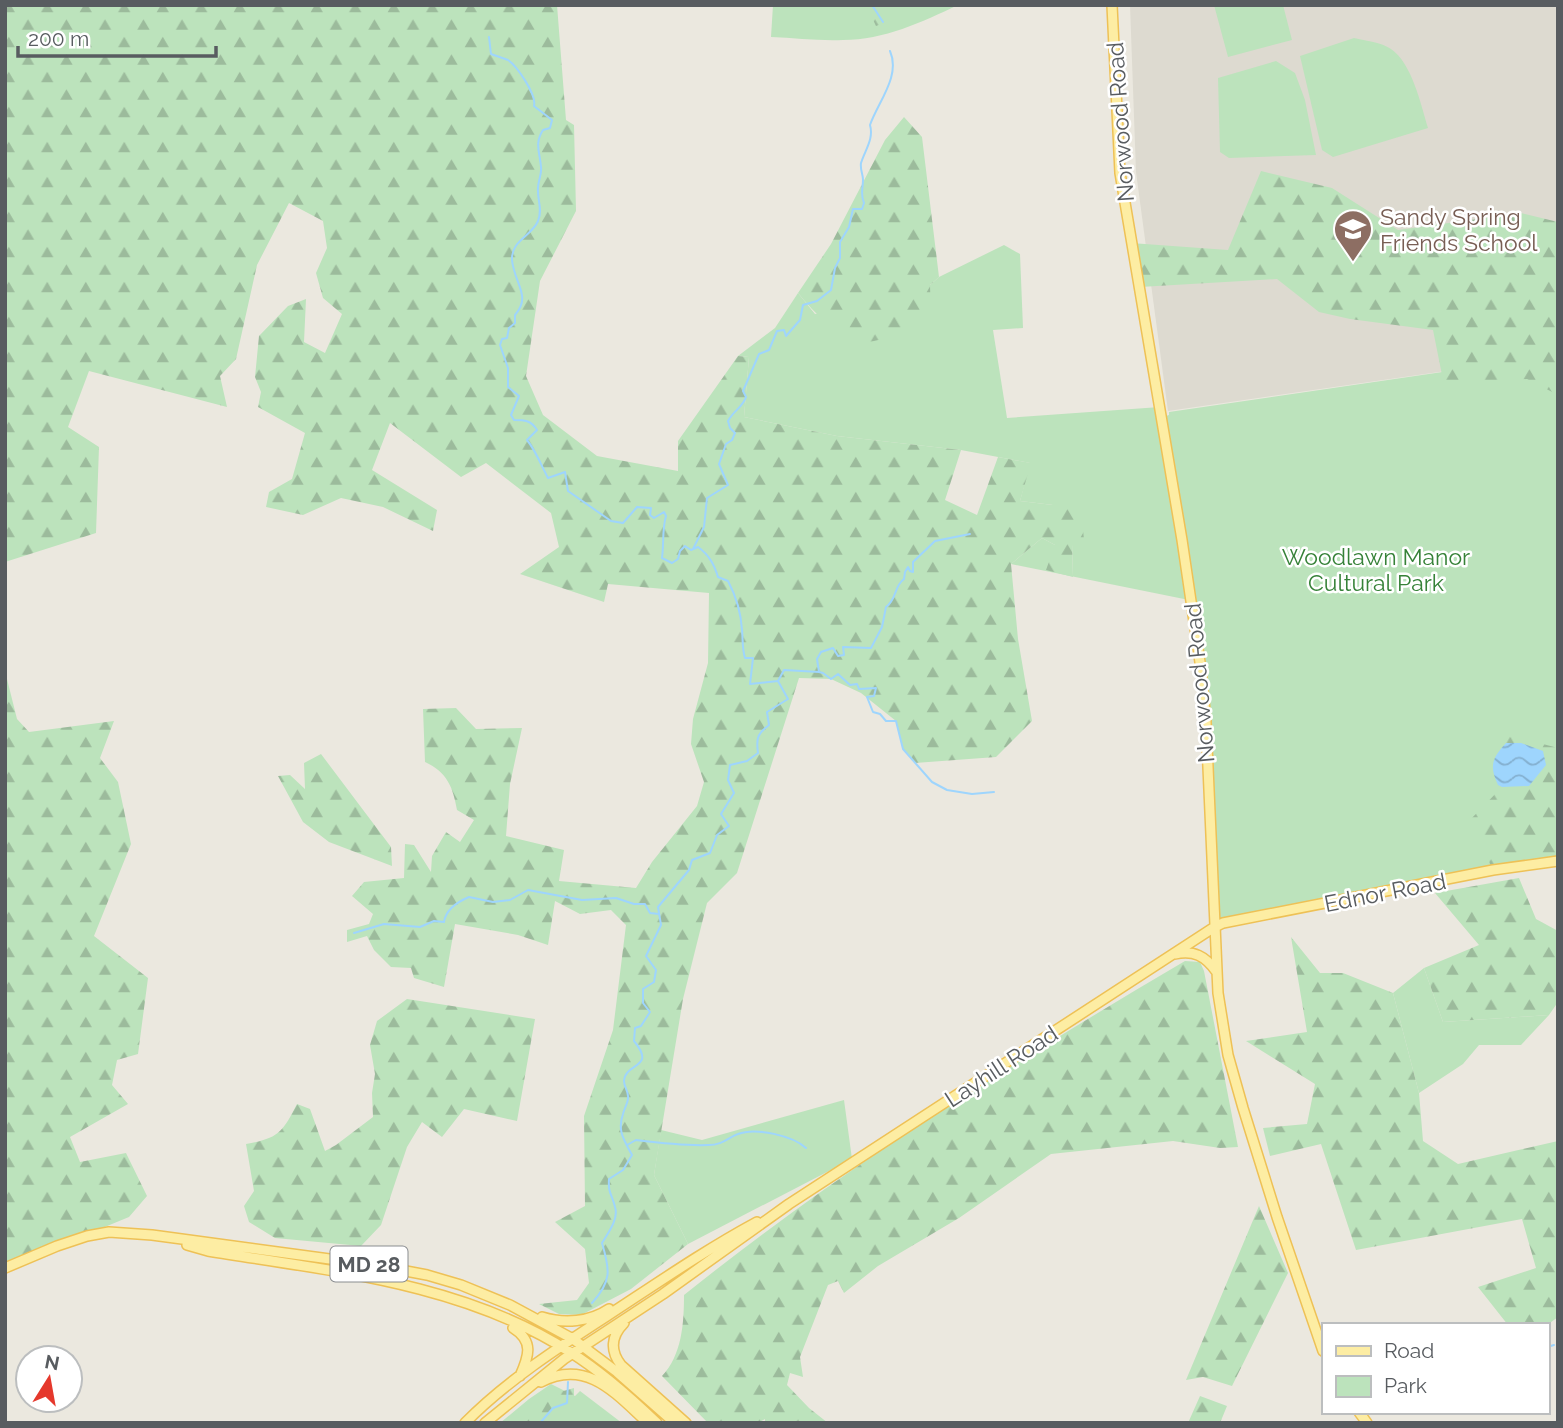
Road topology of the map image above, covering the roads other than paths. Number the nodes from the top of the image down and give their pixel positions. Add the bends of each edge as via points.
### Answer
1 (1112, 5) edge
2 (1558, 861) edge
3 (1213, 928) junction
4 (1170, 956) junction
5 (1216, 971) junction
6 (789, 1204) junction
7 (152, 1236) junction
8 (724, 1240) junction
9 (5, 1268) edge
10 (518, 1309) junction
11 (638, 1310) junction
12 (488, 1312) junction
13 (573, 1339) junction
14 (561, 1346) junction
15 (583, 1346) junction
16 (1322, 1348) edge
17 (573, 1353) junction
18 (518, 1379) junction
19 (524, 1391) junction
20 (465, 1423) edge
21 (485, 1423) edge
22 (648, 1423) edge
23 (657, 1423) edge
24 (675, 1423) edge
25 (686, 1423) edge

1 - 3 main road, Norwood Road via 1120,173 1201,669
2 - 3 main road, Ednor Road via 1493,870
3 - 4 main road, Layhill Road
3 - 5 main road, Norwood Road
4 - 5 main road via 1199,954
4 - 6 main road, Layhill Road
5 - 16 main road, Norwood Road via 1232,1069
6 - 8 main road, Layhill Road
6 - 11 main road, Layhill Road
7 - 9 main road, MD 28 via 109,1232 87,1236
7 - 10 main road, MD 28 via 393,1268 461,1285
7 - 12 main road, MD 28 via 208,1251 399,1283
8 - 10 main road via 704,1247 604,1312 561,1321
8 - 13 main road, Layhill Road
10 - 13 main road, MD 28
11 - 15 main road, Layhill Road
11 - 25 main road via 617,1330 614,1356
12 - 14 main road, MD 28
12 - 18 main road via 526,1338 528,1356
13 - 14 main road, Layhill Road
13 - 15 main road, MD 28
14 - 17 main road, MD 28
14 - 18 main road, Layhill Road
15 - 17 main road, Layhill Road
15 - 24 main road
17 - 19 main road, Layhill Road
17 - 23 main road
18 - 20 main road, Layhill Road
19 - 21 main road, Layhill Road
19 - 22 main road via 556,1375 581,1375 614,1391

